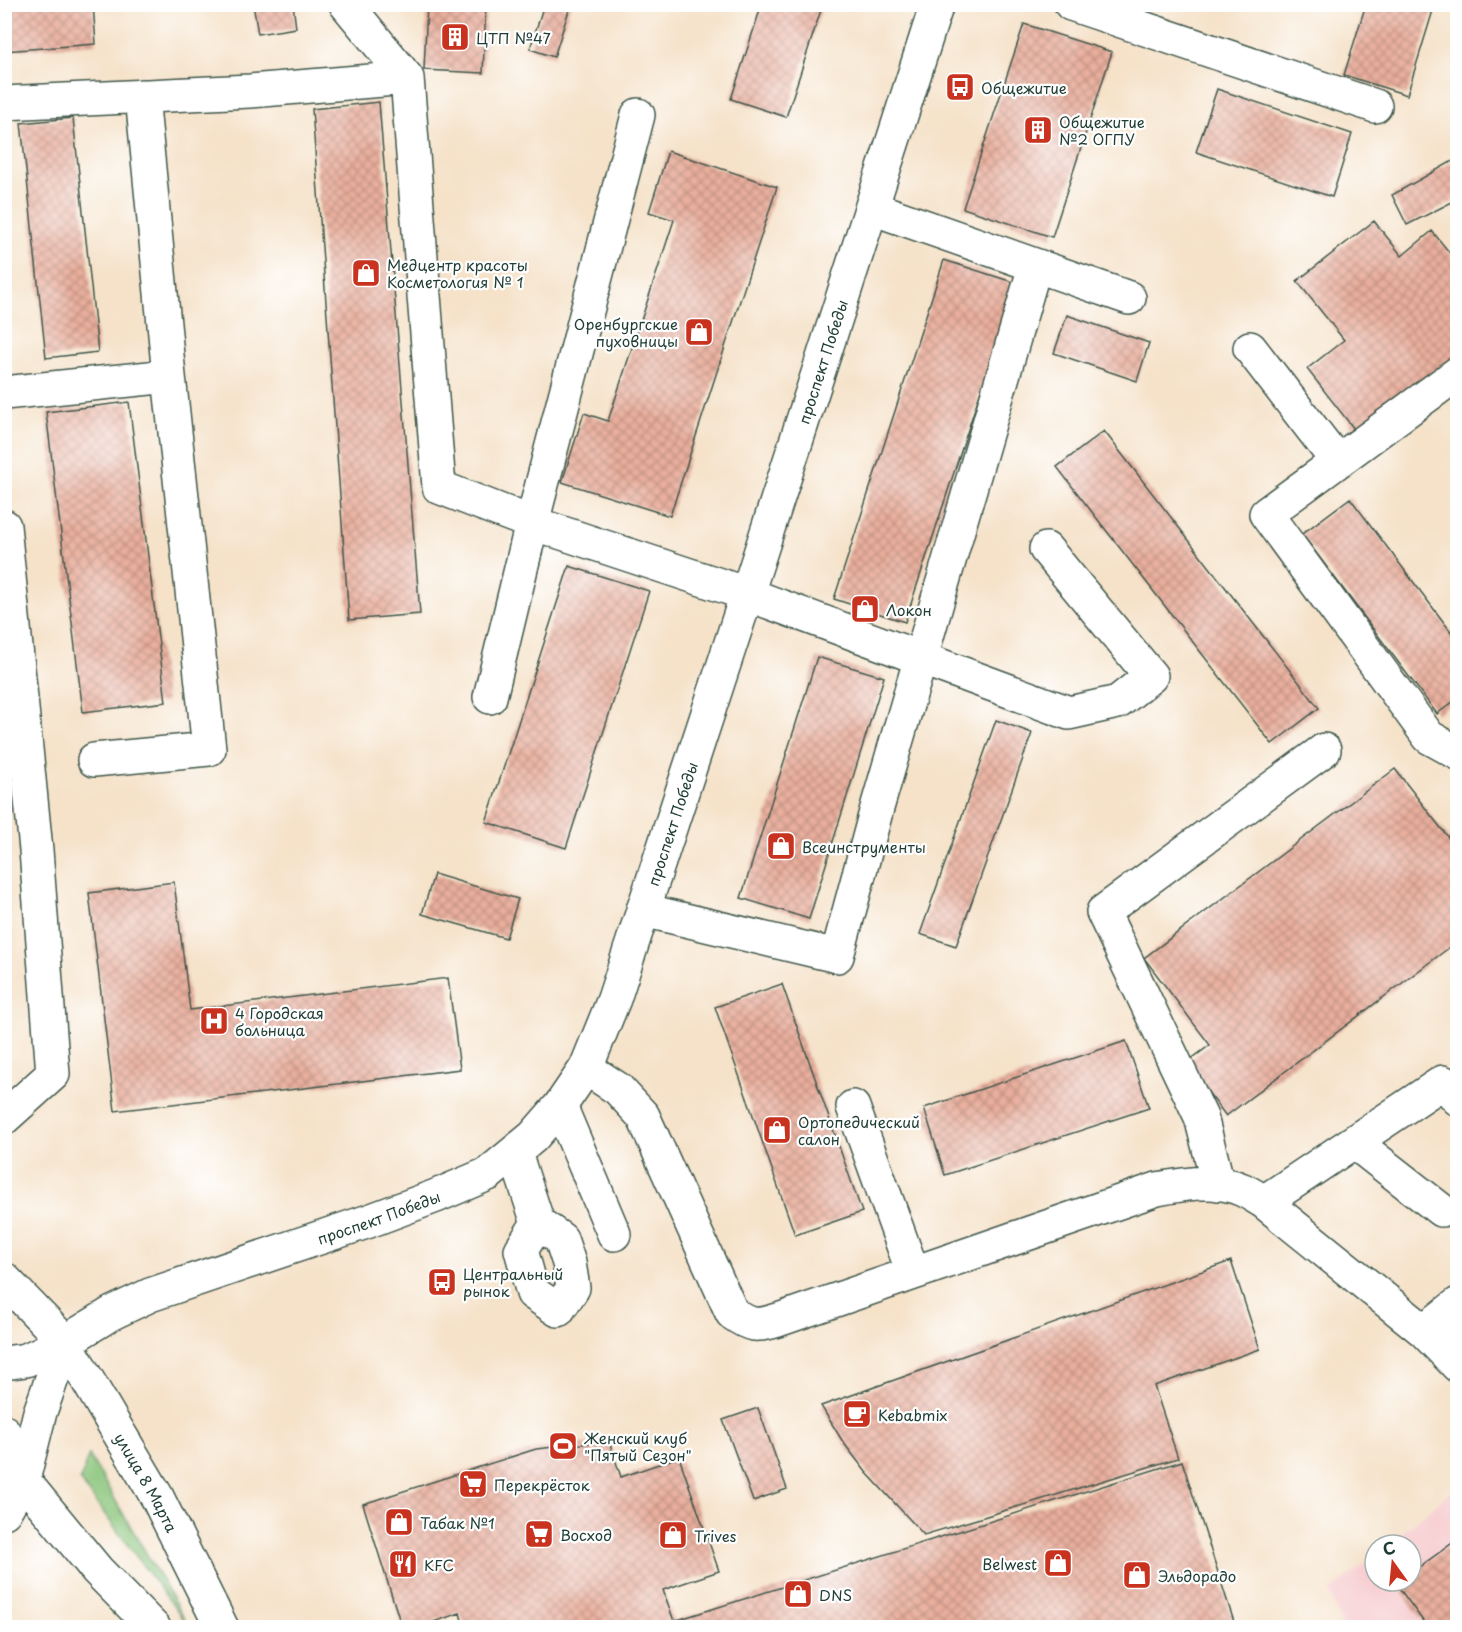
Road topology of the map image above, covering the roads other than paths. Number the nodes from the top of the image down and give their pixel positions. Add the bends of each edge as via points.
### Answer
1 (346, 4) edge
2 (937, 4) edge
3 (1071, 4) edge
4 (1138, 15) edge
5 (406, 78) junction
6 (142, 96) junction
7 (4, 103) edge
8 (1375, 106) dead end
9 (638, 115) dead end
10 (872, 208) junction
11 (1035, 266) junction
12 (1129, 298) dead end
13 (1250, 348) dead end
14 (1458, 373) edge
15 (169, 376) junction
16 (4, 393) edge
17 (1337, 461) junction
18 (532, 523) junction
19 (4, 526) edge
20 (1046, 549) dead end
21 (747, 594) junction
22 (920, 658) junction
23 (490, 697) dead end
24 (1324, 750) dead end
25 (1458, 753) edge
26 (94, 760) dead end
27 (643, 910) junction
28 (586, 1068) junction
29 (1458, 1099) edge
30 (560, 1106) junction
31 (853, 1107) dead end
32 (4, 1118) edge
33 (1354, 1142) junction
34 (515, 1153) junction
35 (1218, 1184) junction
36 (1264, 1202) junction
37 (1441, 1210) dead end
38 (538, 1223) dead end
39 (614, 1234) dead end
40 (913, 1273) junction
41 (4, 1279) edge
42 (1458, 1304) edge
43 (1424, 1331) junction
44 (65, 1341) junction
45 (4, 1363) edge
46 (1458, 1366) edge
47 (4, 1432) edge
48 (23, 1480) junction
49 (4, 1512) edge
50 (154, 1628) edge
51 (222, 1628) edge

1 - 5 main road
2 - 10 main road, проспект Победы
3 - 4 main road
4 - 8 main road
5 - 6 main road
5 - 18 main road via 439,487
6 - 7 main road
6 - 15 main road
9 - 18 main road
10 - 11 main road
10 - 21 main road, проспект Победы
11 - 12 main road
11 - 22 main road
13 - 17 main road
14 - 17 main road
15 - 16 main road
15 - 26 main road via 209,749
17 - 25 main road via 1266,514 1429,737
18 - 21 main road
18 - 23 main road
19 - 32 main road via 36,850 53,1074
20 - 22 main road via 1151,676 1118,702 1069,712
21 - 22 main road
21 - 27 main road, проспект Победы
22 - 27 main road via 837,956
24 - 35 main road via 1103,912 1201,1117
27 - 28 main road, проспект Победы
28 - 30 main road, проспект Победы
28 - 40 main road via 618,1089 643,1116 732,1312 747,1324 778,1320
29 - 33 main road via 1443,1082
30 - 34 main road, проспект Победы
30 - 39 main road
31 - 40 main road
33 - 36 main road
33 - 37 main road
34 - 38 main road
34 - 44 main road, проспект Победы via 488,1174 436,1196 150,1295
35 - 36 main road via 1241,1189
35 - 40 main road via 1156,1189
36 - 43 main road
41 - 44 main road, улица 8 Марта
42 - 43 main road
43 - 46 main road
44 - 45 main road, проспект Победы via 26,1360
44 - 48 main road via 40,1412
44 - 51 main road, улица 8 Марта via 157,1497
47 - 48 main road
48 - 49 main road
48 - 50 main road via 97,1570

